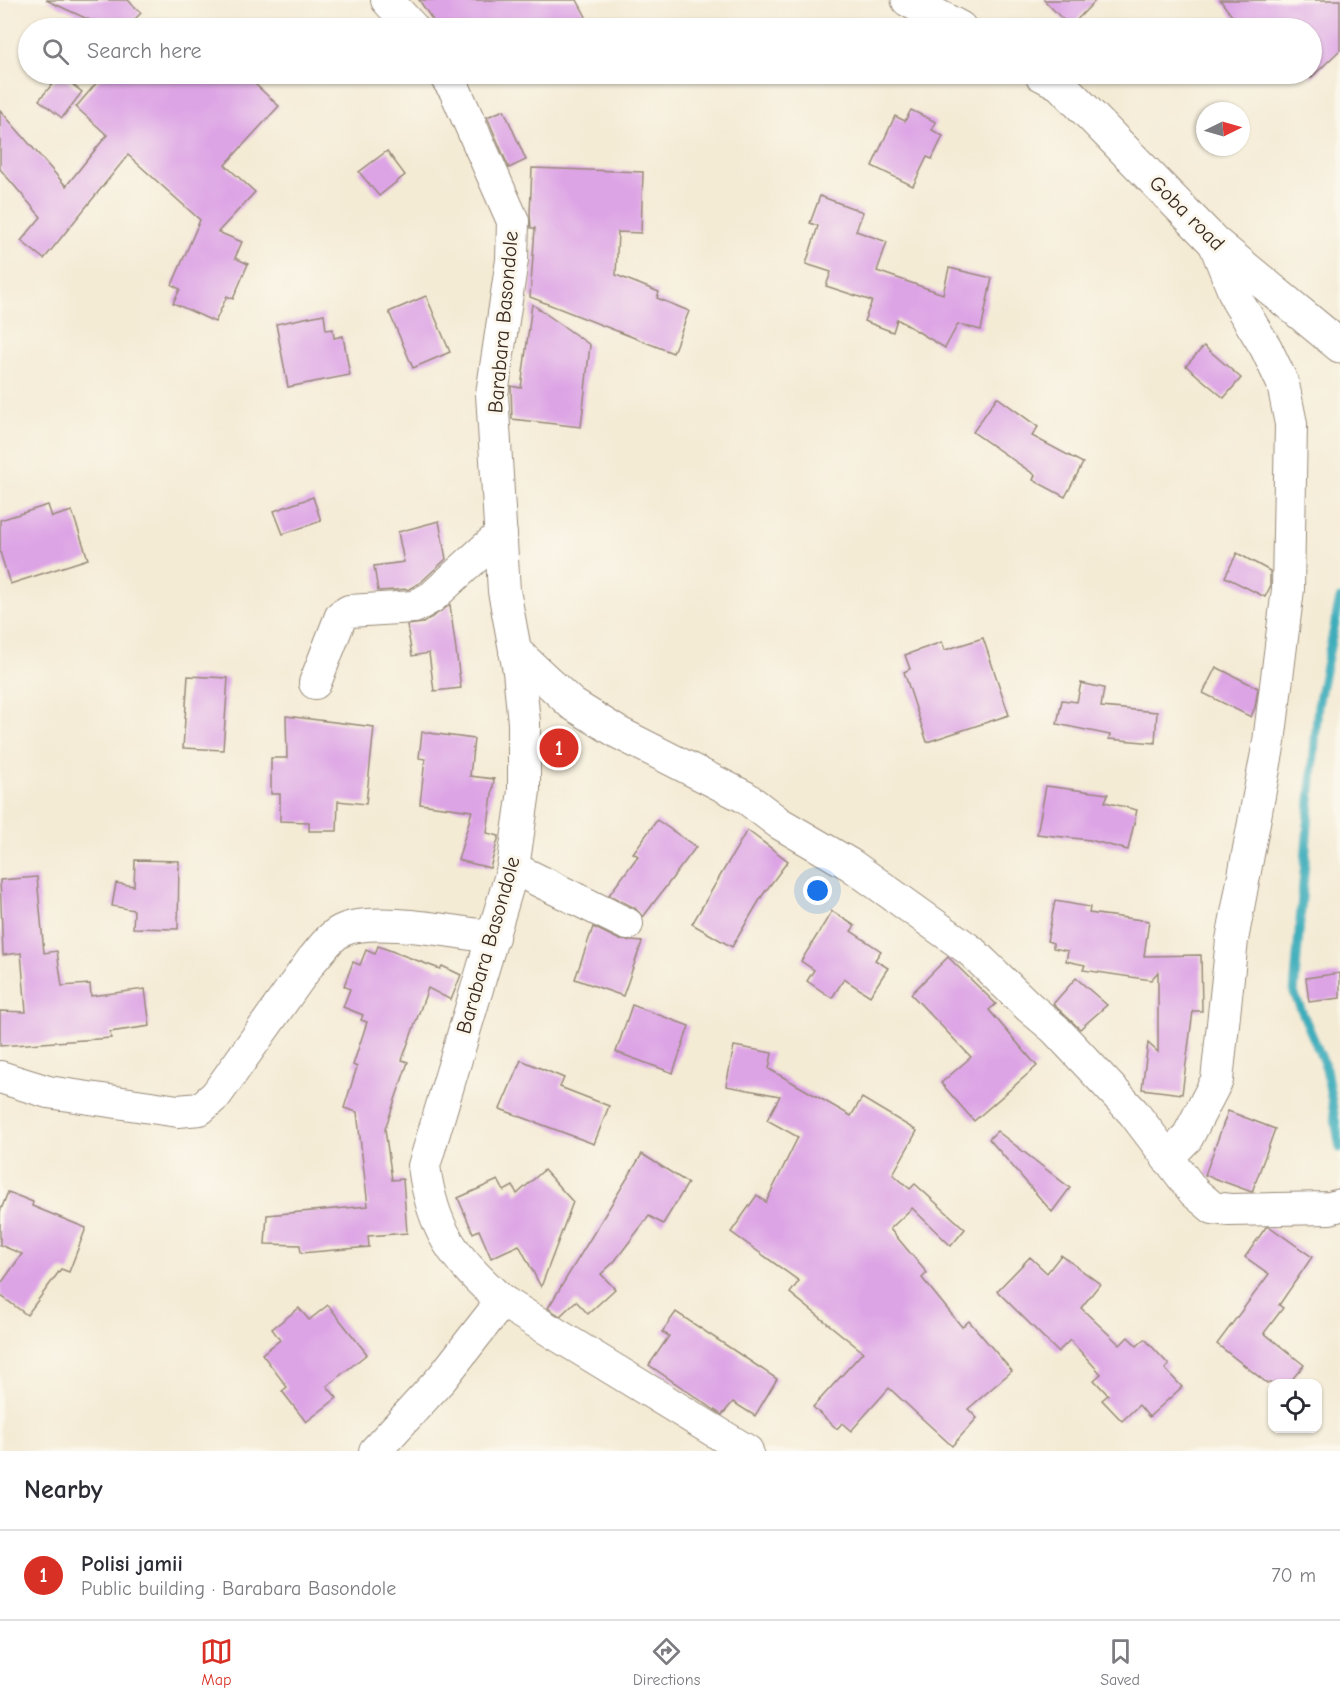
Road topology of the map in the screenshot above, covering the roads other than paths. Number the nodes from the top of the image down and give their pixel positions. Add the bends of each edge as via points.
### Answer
1 (387, 0) edge
2 (908, 0) edge
3 (404, 18) edge
4 (941, 18) edge
5 (450, 84) edge
6 (1060, 84) edge
7 (1214, 242) junction
8 (1340, 346) edge
9 (501, 534) junction
10 (515, 651) junction
11 (315, 682) dead end
12 (513, 868) junction
13 (627, 924) dead end
14 (493, 937) junction
15 (0, 1077) edge
16 (1167, 1158) junction
17 (1340, 1205) edge
18 (502, 1301) junction
19 (375, 1451) edge
20 (747, 1451) edge

1 - 3 street
2 - 4 main road
5 - 9 street, Barabara Basondole via 513,221 512,260 492,394
6 - 7 main road, Goba road
7 - 8 main road, Goba road
7 - 16 street via 1238,302 1283,384 1291,424 1288,589 1269,742 1232,940 1216,1080 1187,1138
9 - 10 street, Barabara Basondole via 504,591
9 - 11 street via 432,597 414,607 349,611 341,616
10 - 12 street, Barabara Basondole via 524,723 524,791
10 - 16 street via 572,704 619,734 745,797 779,823 860,871 971,951 1055,1029 1133,1112
12 - 13 street
12 - 14 street, Barabara Basondole
14 - 15 street via 380,924 343,930 312,960 216,1095 200,1109 178,1110 48,1092
14 - 18 street, Barabara Basondole via 424,1166 433,1213 450,1248 467,1270
16 - 17 street via 1194,1192 1213,1208
18 - 19 street via 442,1378
18 - 20 street, Barabara Basondole

